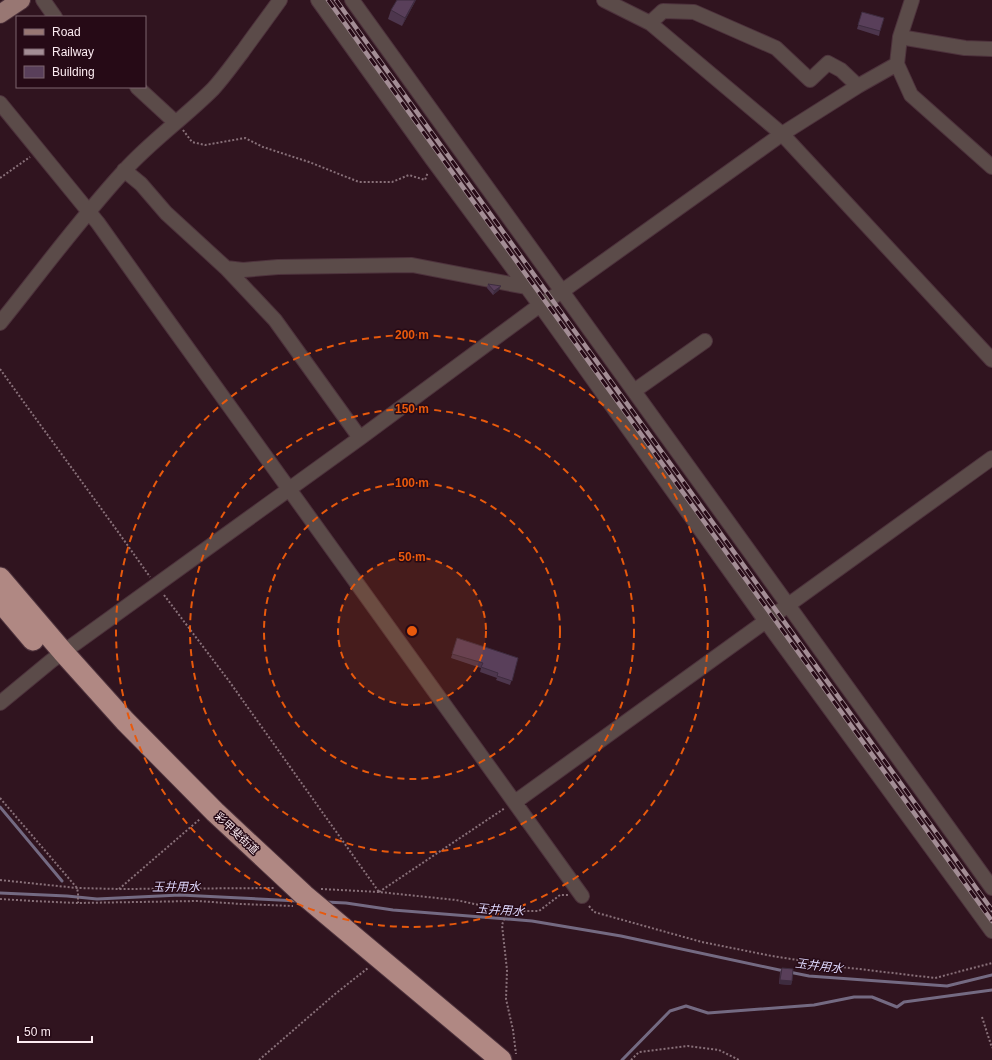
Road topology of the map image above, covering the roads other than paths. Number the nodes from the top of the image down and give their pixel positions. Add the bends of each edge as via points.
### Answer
1 (21, 0) edge
2 (43, 0) edge
3 (280, 0) edge
4 (318, 0) edge
5 (352, 0) edge
6 (604, 0) edge
7 (912, 0) edge
8 (0, 14) edge
9 (54, 16) edge
10 (650, 23) junction
11 (900, 37) junction
12 (992, 49) edge
13 (897, 64) junction
14 (858, 86) junction
15 (138, 88) edge
16 (0, 103) edge
17 (175, 122) junction
18 (782, 134) junction
19 (992, 167) edge
20 (124, 170) junction
21 (88, 212) junction
22 (226, 268) junction
23 (526, 287) junction
24 (562, 292) junction
25 (540, 305) junction
26 (0, 323) edge
27 (705, 341) dead end
28 (992, 360) edge
29 (634, 391) junction
30 (360, 438) junction
31 (992, 458) edge
32 (289, 489) junction
33 (0, 578) edge
34 (0, 601) edge
35 (788, 605) junction
36 (765, 620) junction
37 (57, 657) junction
38 (0, 703) edge
39 (514, 802) junction
40 (992, 888) edge
41 (582, 896) road end
42 (310, 899) junction
43 (992, 931) edge
44 (480, 1060) edge
45 (501, 1060) edge

1 - 8 main road
2 - 9 street
3 - 17 street via 214,88
4 - 23 street
5 - 24 street
6 - 10 street
7 - 11 street
10 - 14 street via 663,11 694,12 776,48 810,80 828,63 841,70
10 - 18 street
11 - 12 street via 965,48
11 - 13 street
13 - 14 street
13 - 19 street via 911,95
14 - 18 street
15 - 17 street
16 - 21 street
17 - 20 street
18 - 24 street
18 - 28 street
20 - 21 street
20 - 22 street
21 - 26 street
21 - 32 street
22 - 23 street via 243,270 412,265
22 - 30 street via 275,320
23 - 25 street
24 - 25 street
24 - 29 street
25 - 30 street
25 - 36 street
27 - 29 street
29 - 35 street
30 - 32 street
31 - 35 street
32 - 37 street
32 - 39 street
33 - 37 highway, 彩甲斐街道
34 - 37 highway, 彩甲斐街道
35 - 36 street
35 - 40 street
36 - 39 street
36 - 43 street
37 - 38 street
37 - 42 highway, 彩甲斐街道 via 204,801
37 - 42 highway, 彩甲斐街道 via 116,731 202,817 281,890
39 - 41 street
42 - 44 highway, 彩甲斐街道 via 369,967
42 - 45 highway, 彩甲斐街道

